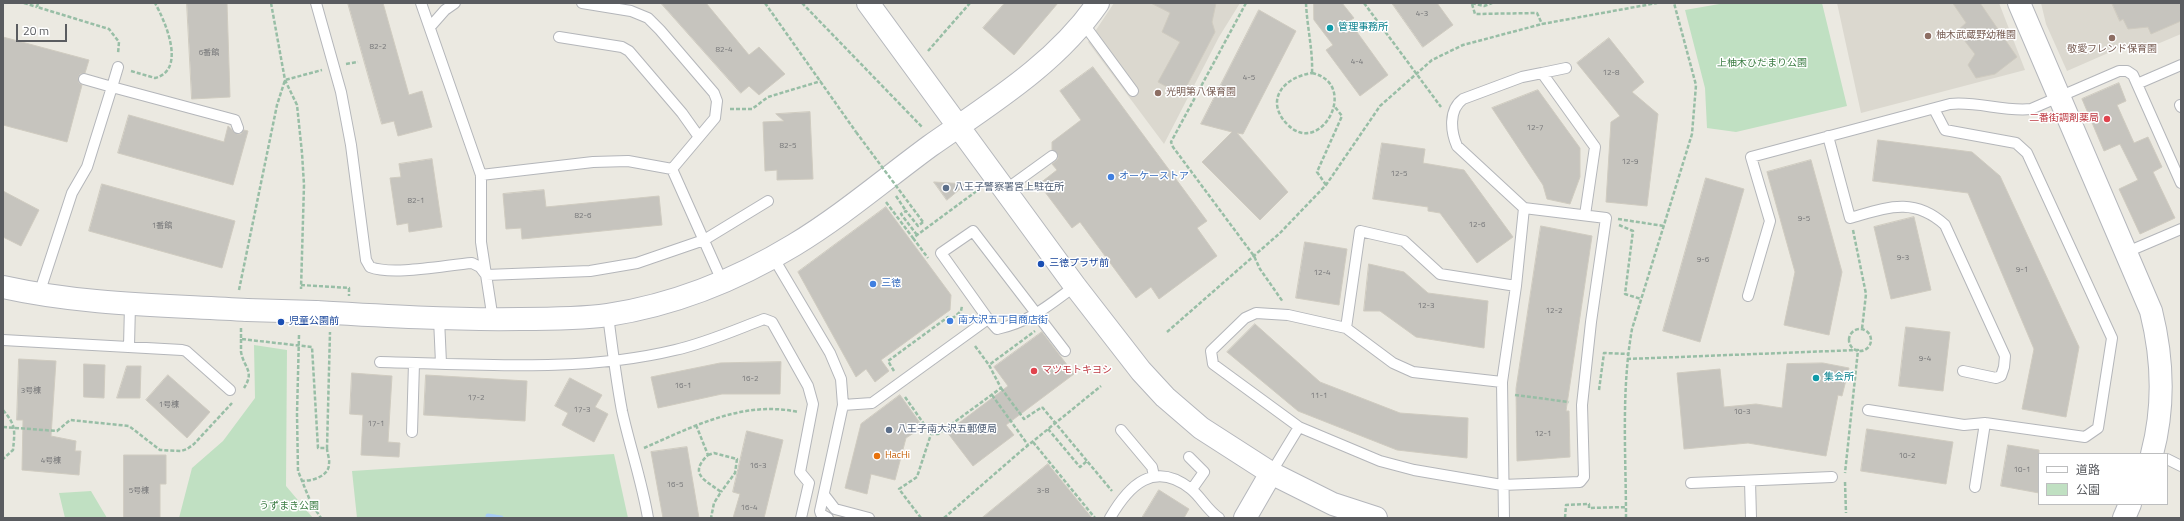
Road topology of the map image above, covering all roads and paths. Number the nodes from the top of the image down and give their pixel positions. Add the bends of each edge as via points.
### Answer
1 (24, 3) edge
2 (155, 3) edge
3 (271, 3) edge
4 (316, 3) edge
5 (422, 3) edge
6 (455, 3) edge
7 (582, 3) edge
8 (765, 3) edge
9 (802, 3) edge
10 (868, 3) edge
11 (970, 3) edge
12 (1098, 3) edge
13 (1246, 3) edge
14 (1306, 3) edge
15 (1364, 3) edge
16 (1472, 3) edge
17 (1492, 3) edge
18 (1657, 3) edge
19 (1674, 3) edge
20 (2019, 3) edge
21 (38, 5) edge
22 (1083, 23) junction
23 (1542, 24) junction
24 (430, 27) junction
25 (559, 37) dead end
26 (928, 51) dead end
27 (2181, 65) edge
28 (118, 67) junction
29 (1566, 68) dead end
30 (325, 69) dead end
31 (1416, 72) junction
32 (1312, 73) junction
33 (1542, 73) junction
34 (84, 80) dead end
35 (285, 80) junction
36 (821, 81) junction
37 (2137, 84) junction
38 (112, 87) junction
39 (1133, 91) dead end
40 (2059, 98) junction
41 (1335, 107) junction
42 (1441, 107) dead end
43 (1934, 109) junction
44 (717, 110) junction
45 (922, 127) dead end
46 (958, 127) junction
47 (238, 128) dead end
48 (1828, 136) junction
49 (699, 137) junction
50 (1052, 156) dead end
51 (672, 169) junction
52 (481, 175) junction
53 (2181, 183) edge
54 (1326, 185) junction
55 (978, 190) dead end
56 (1005, 190) junction
57 (892, 192) dead end
58 (883, 198) dead end
59 (768, 201) dead end
60 (1524, 208) junction
61 (906, 211) junction
62 (1585, 215) junction
63 (1850, 218) junction
64 (1617, 219) dead end
65 (1628, 220) dead end
66 (1664, 226) junction
67 (2181, 229) edge
68 (917, 235) junction
69 (704, 240) junction
70 (2127, 252) junction
71 (1254, 256) junction
72 (772, 257) junction
73 (486, 275) junction
74 (722, 281) junction
75 (1075, 286) junction
76 (1516, 286) junction
77 (3, 287) edge
78 (349, 288) dead end
79 (39, 294) junction
80 (1748, 296) dead end
81 (1282, 298) dead end
82 (1641, 299) junction
83 (130, 305) junction
84 (242, 309) junction
85 (608, 315) junction
86 (1036, 315) junction
87 (953, 318) dead end
88 (439, 319) junction
89 (988, 319) junction
90 (493, 320) junction
91 (1346, 328) junction
92 (1038, 329) dead end
93 (1862, 329) junction
94 (330, 330) dead end
95 (1167, 332) dead end
96 (299, 335) dead end
97 (241, 339) junction
98 (3, 340) edge
99 (298, 345) junction
100 (129, 346) junction
101 (975, 346) dead end
102 (1858, 350) junction
103 (1065, 351) dead end
104 (1628, 354) junction
105 (1627, 358) junction
106 (614, 361) junction
107 (380, 362) dead end
108 (414, 363) junction
109 (441, 363) junction
110 (989, 365) junction
111 (1963, 371) dead end
112 (894, 372) dead end
113 (1502, 382) junction
114 (1101, 386) dead end
115 (1001, 388) junction
116 (230, 390) dead end
117 (242, 391) dead end
118 (909, 391) dead end
119 (1502, 394) junction
120 (1598, 394) dead end
121 (992, 395) junction
122 (233, 401) dead end
123 (1562, 402) dead end
124 (843, 405) junction
125 (3, 410) edge
126 (1868, 410) dead end
127 (795, 411) dead end
128 (1985, 423) junction
129 (696, 425) junction
130 (3, 427) edge
131 (1299, 427) junction
132 (15, 429) junction
133 (1048, 429) junction
134 (1121, 430) dead end
135 (412, 432) dead end
136 (931, 434) junction
137 (1033, 442) junction
138 (1028, 445) junction
139 (327, 448) junction
140 (632, 453) junction
141 (2153, 453) edge
142 (708, 455) junction
143 (1189, 457) dead end
144 (3, 459) edge
145 (2168, 460) edge
146 (1087, 461) junction
147 (2181, 466) edge
148 (1271, 473) junction
149 (1154, 476) junction
150 (1832, 477) dead end
151 (1750, 480) junction
152 (302, 481) junction
153 (808, 483) junction
154 (826, 483) junction
155 (1691, 483) dead end
156 (1502, 485) junction
157 (1108, 486) dead end
158 (1974, 487) dead end
159 (1192, 489) junction
160 (721, 492) junction
161 (825, 496) junction
162 (2130, 505) edge
163 (1626, 507) junction
164 (1846, 513) dead end
165 (321, 518) edge
166 (648, 518) edge
167 (711, 518) edge
168 (800, 518) edge
169 (828, 518) edge
170 (869, 518) edge
171 (920, 518) edge
172 (944, 518) edge
173 (1095, 518) edge
174 (1110, 518) edge
175 (1219, 518) edge
176 (1245, 518) edge
177 (1376, 518) edge
178 (1504, 518) edge
179 (1566, 518) edge
180 (1626, 518) edge
181 (1750, 518) edge
182 (2124, 518) edge

1 - 21 path
2 - 28 path via 171,44 170,65 166,73 155,78
3 - 35 path
4 - 73 lane via 341,92 351,145 366,260 370,267 377,270 410,270 472,263 480,267
5 - 24 lane
6 - 24 lane
7 - 44 lane via 631,11 648,18 714,93
8 - 36 path
9 - 45 path
10 - 46 street
11 - 26 path
12 - 22 street
13 - 71 path via 1171,142
14 - 32 path
15 - 31 path
16 - 17 path via 1484,6
16 - 23 path via 1475,14 1537,13
18 - 23 path
19 - 66 path via 1696,85 1692,134
20 - 40 street
21 - 28 path via 109,29 119,42
22 - 39 lane
22 - 46 street via 1045,62
23 - 31 path via 1463,45 1432,60
24 - 52 lane
25 - 49 lane via 629,50
27 - 37 lane
28 - 38 lane
29 - 33 lane
30 - 35 path
31 - 42 path
31 - 54 path via 1380,106
32 - 41 path via 1321,77 1331,88
32 - 41 path via 1295,78 1283,87 1277,103 1280,115 1294,131 1308,132 1324,125 1331,118
33 - 60 lane via 1522,76 1462,99 1454,110 1452,123 1452,135 1457,146
33 - 62 lane via 1594,147
34 - 38 lane
35 - 78 path via 296,105 302,153 304,185 301,287
35 - 84 path via 277,105
36 - 44 path via 768,97 752,109
36 - 61 path, bridge via 923,222 918,226
37 - 40 lane via 2133,75 2127,71 2119,71
37 - 53 lane
38 - 47 lane via 234,120
38 - 79 lane via 87,167 72,193
40 - 43 lane via 2031,109 2021,110 1966,102
40 - 70 street
41 - 54 path via 1342,116 1317,172
43 - 48 lane
43 - 128 lane via 1945,130 2016,143 2027,153 2112,338 2098,428 2085,437
44 - 49 lane via 715,118
46 - 56 street
46 - 72 street via 795,244
48 - 63 lane
48 - 80 lane via 1751,157 1770,221
49 - 51 lane
50 - 56 lane
51 - 52 lane via 621,161
51 - 69 lane
52 - 73 lane via 481,242
54 - 71 path
55 - 68 path
56 - 75 street
57 - 61 path
58 - 68 path via 913,238
59 - 69 lane
60 - 62 lane
60 - 76 lane
61 - 68 path via 901,214
62 - 156 lane via 1606,218 1582,405 1584,477 1580,482 1574,483
63 - 93 path via 1866,294
63 - 111 lane via 1900,206 1928,212 1945,225 2005,356 2001,376 1996,378
64 - 82 path via 1621,228 1633,231 1625,294
65 - 66 path
66 - 82 path
67 - 70 lane
69 - 73 lane via 637,263 590,272
69 - 74 lane
70 - 141 street via 2151,311 2161,359 2160,415
71 - 81 path via 1260,269
71 - 95 path
72 - 74 street
72 - 124 lane via 830,353 841,379
73 - 90 lane
74 - 85 street via 666,302
75 - 86 lane
75 - 148 street via 1141,371 1165,397 1201,428
76 - 91 lane via 1440,274 1404,240 1360,231
76 - 113 lane
77 - 79 street
79 - 83 street
82 - 104 path
83 - 84 street
83 - 100 lane
84 - 88 street, bridge
84 - 97 path
85 - 90 street
85 - 106 lane
86 - 89 lane via 997,329
86 - 89 lane via 973,231 941,253
86 - 103 lane
87 - 112 path via 948,317 888,361
88 - 90 street
88 - 109 lane
89 - 124 lane via 872,403
91 - 113 lane via 1393,363 1413,372
91 - 131 lane via 1288,315 1256,312 1245,318 1211,351 1213,364
92 - 110 path
93 - 102 path via 1854,330 1850,338 1852,346
93 - 102 path via 1869,334 1871,344 1863,350
94 - 139 path
96 - 99 path
97 - 99 path
97 - 117 path via 249,380
98 - 100 lane
99 - 139 path via 312,347 318,448
99 - 152 path via 297,444 298,471
100 - 116 lane via 186,351
101 - 110 path
102 - 105 path
102 - 164 path via 1844,478
104 - 105 path
104 - 120 path via 1604,353
105 - 163 path
106 - 109 lane via 522,365
106 - 140 lane
106 - 153 lane via 675,350 714,339 764,318 772,322 808,386 813,404 800,472
107 - 108 lane
108 - 109 lane
108 - 135 lane
110 - 115 path
113 - 119 lane
114 - 133 path
115 - 121 path
115 - 146 path, bridge via 1024,419 1042,407
118 - 136 path via 904,398
119 - 123 path
119 - 156 lane
121 - 136 path via 938,434
121 - 138 path
122 - 132 path via 194,444 180,451 160,450 129,426 70,420 57,431
124 - 154 lane
125 - 132 path via 12,420
126 - 128 lane via 1964,425
127 - 129 path via 746,411
128 - 158 lane
129 - 140 path
129 - 142 path
130 - 132 path
131 - 148 lane
131 - 156 lane via 1347,448 1414,470
132 - 144 path via 13,450
133 - 137 path
133 - 146 path via 1080,467
134 - 149 lane via 1152,467
136 - 171 path via 917,477 900,489
137 - 138 path
137 - 173 path
138 - 172 path
139 - 152 path via 327,470 313,480
140 - 166 lane via 642,482
142 - 160 path via 699,467 698,474
142 - 160 path via 714,453 737,459 735,473
143 - 159 lane via 1204,472
145 - 147 lane
146 - 157 path
148 - 176 street
148 - 177 street via 1333,504
149 - 159 lane via 1176,479
149 - 174 lane via 1134,485 1120,500
150 - 151 lane
151 - 155 lane
151 - 181 lane
152 - 165 path via 311,504
153 - 154 lane
153 - 168 lane
154 - 161 lane
156 - 178 lane
159 - 175 lane
160 - 167 path via 714,503
161 - 169 lane via 820,511
161 - 170 lane via 835,509
162 - 182 street
163 - 179 path via 1589,508 1589,504 1566,504
163 - 180 path

